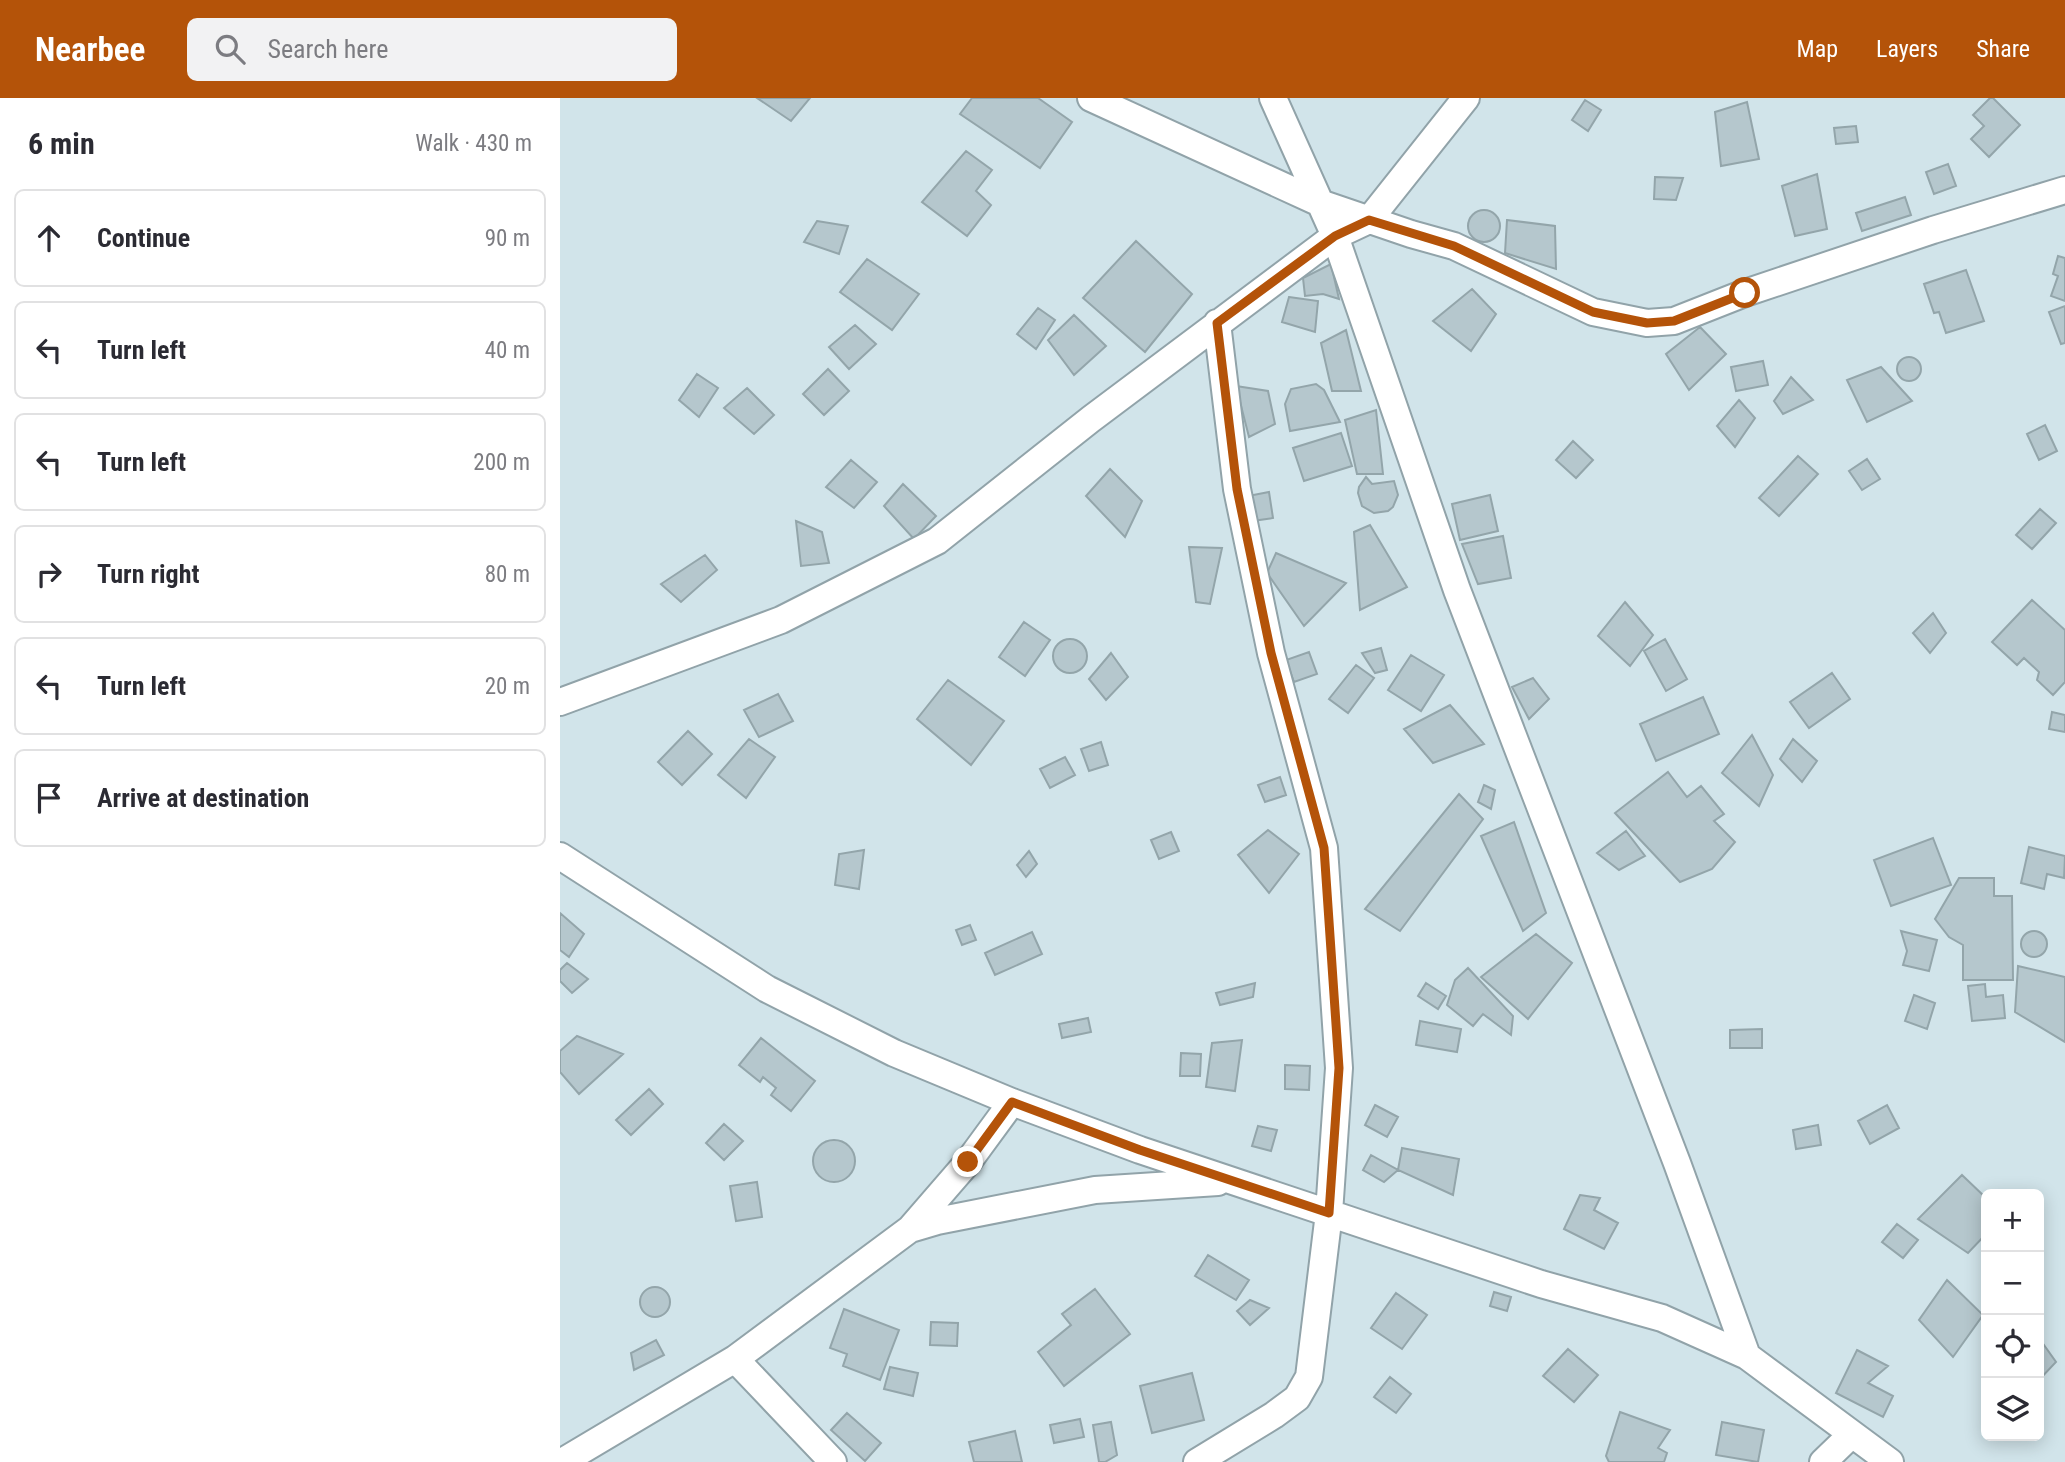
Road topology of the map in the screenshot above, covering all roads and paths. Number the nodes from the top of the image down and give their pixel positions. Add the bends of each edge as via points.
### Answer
1 (1091, 98) edge
2 (1273, 98) edge
3 (1466, 98) edge
4 (2065, 190) edge
5 (1320, 203) junction
6 (1369, 220) junction
7 (1335, 236) junction
8 (1217, 323) junction
9 (560, 702) edge
10 (560, 856) edge
11 (1012, 1102) junction
12 (1234, 1181) junction
13 (1329, 1213) junction
14 (910, 1229) junction
15 (1747, 1356) junction
16 (735, 1359) junction
17 (1852, 1434) junction
18 (562, 1462) edge
19 (833, 1462) edge
20 (1197, 1462) edge
21 (1823, 1462) edge
22 (1890, 1462) edge

1 - 5 street
2 - 5 street
3 - 6 street
4 - 6 street via 1933,230 1674,321 1647,323 1593,312 1454,246
5 - 6 street
5 - 7 street
6 - 7 street
7 - 8 street
7 - 15 street via 1457,590
8 - 9 street via 937,541 781,620
8 - 13 street via 1237,489 1271,653 1324,848 1339,1068
10 - 11 street via 767,989 894,1053
11 - 12 street
11 - 14 street
12 - 13 street
12 - 14 street via 1095,1190
13 - 15 street via 1541,1284 1662,1318
13 - 20 street via 1309,1377 1290,1404
14 - 16 street
15 - 17 street
16 - 18 street
16 - 19 street
17 - 21 street
17 - 22 street

